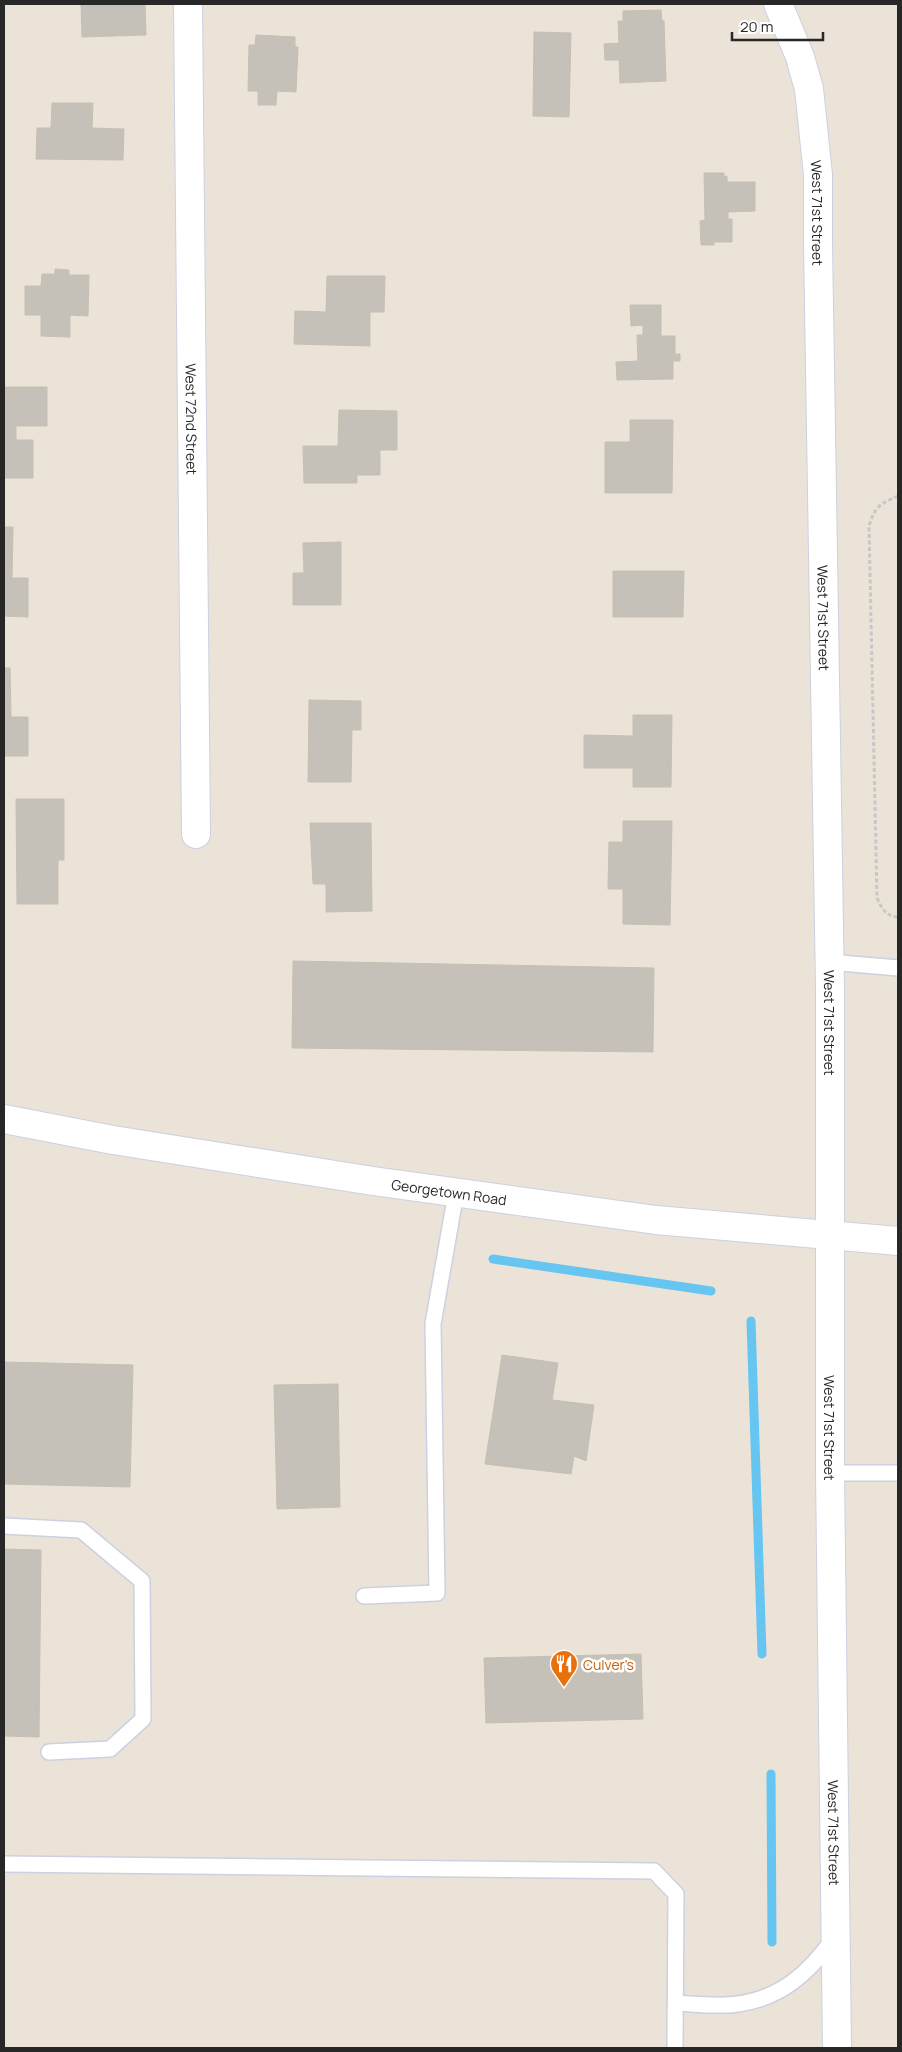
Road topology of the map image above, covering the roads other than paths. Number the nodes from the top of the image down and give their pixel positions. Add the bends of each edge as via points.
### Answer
1 (188, 4) edge
2 (778, 4) edge
3 (196, 834) dead end
4 (829, 962) junction
5 (898, 968) edge
6 (4, 1119) edge
7 (456, 1192) junction
8 (830, 1235) junction
9 (898, 1241) edge
10 (830, 1473) junction
11 (898, 1473) edge
12 (4, 1526) edge
13 (364, 1596) dead end
14 (49, 1752) dead end
15 (4, 1864) edge
16 (836, 1936) junction
17 (676, 2003) junction
18 (675, 2048) edge
19 (837, 2048) edge

1 - 3 main road, West 72nd Street
2 - 4 main road, West 71st Street via 800,57 809,89 819,202
4 - 5 lane
4 - 8 main road, West 71st Street
6 - 7 main road, Georgetown Road via 113,1140
7 - 8 main road, Georgetown Road via 699,1225
7 - 13 lane via 433,1324 437,1593
8 - 9 main road, Georgetown Road
8 - 10 main road, West 71st Street
10 - 11 lane
10 - 16 main road, West 71st Street
12 - 14 lane via 81,1530 142,1581 143,1719 110,1749
15 - 17 lane via 654,1871 676,1894
16 - 17 lane via 816,1962 791,1984 764,1997 737,2004
16 - 19 main road, West 71st Street
17 - 18 lane

